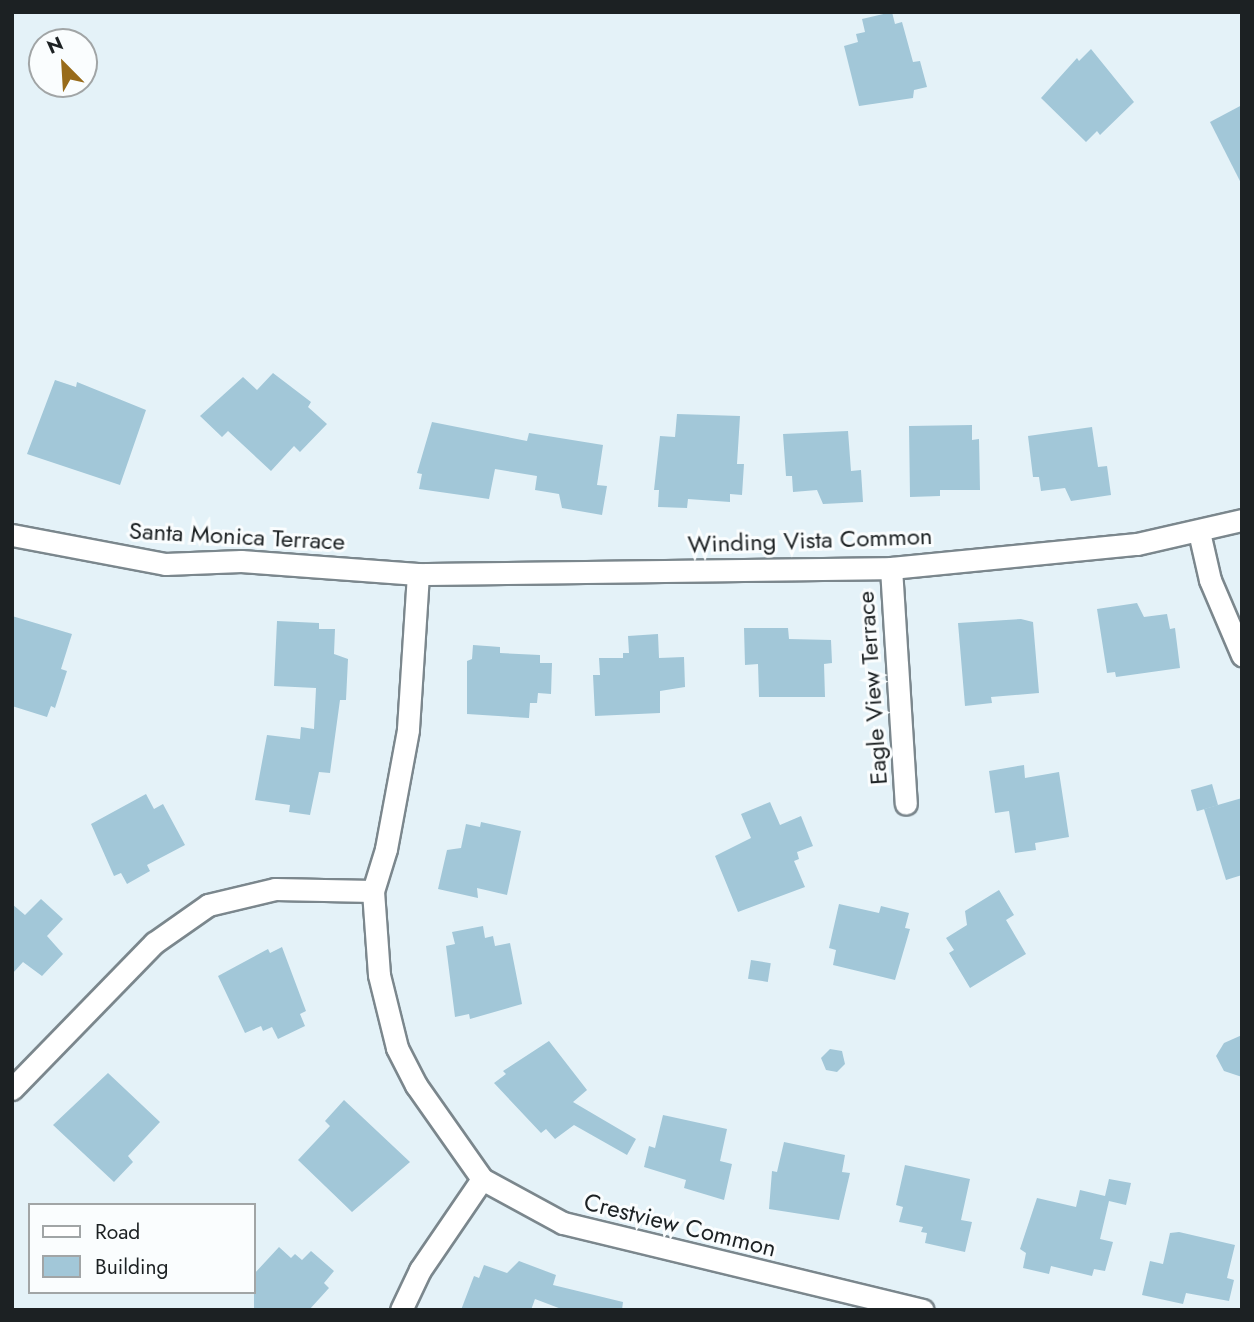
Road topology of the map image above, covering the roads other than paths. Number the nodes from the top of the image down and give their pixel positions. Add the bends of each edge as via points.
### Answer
1 (1242, 520) edge
2 (1199, 532) junction
3 (12, 535) edge
4 (891, 568) junction
5 (418, 574) junction
6 (1242, 655) edge
7 (906, 804) dead end
8 (373, 891) junction
9 (12, 1089) edge
10 (482, 1178) junction
11 (401, 1310) edge
12 (923, 1310) edge

1 - 2 street, Winding Vista Common
2 - 4 street, Winding Vista Common via 1086,550
2 - 6 street via 1210,580
3 - 5 street, Santa Monica Terrace via 165,564 241,561
4 - 5 street, Winding Vista Common
4 - 7 street, Eagle View Terrace
5 - 8 street, Crestview Common via 408,730 386,849
8 - 9 street via 275,889 208,905 154,943
8 - 10 street, Crestview Common via 379,975 397,1048 416,1085
10 - 11 street via 421,1270
10 - 12 street, Crestview Common via 563,1223 618,1240

